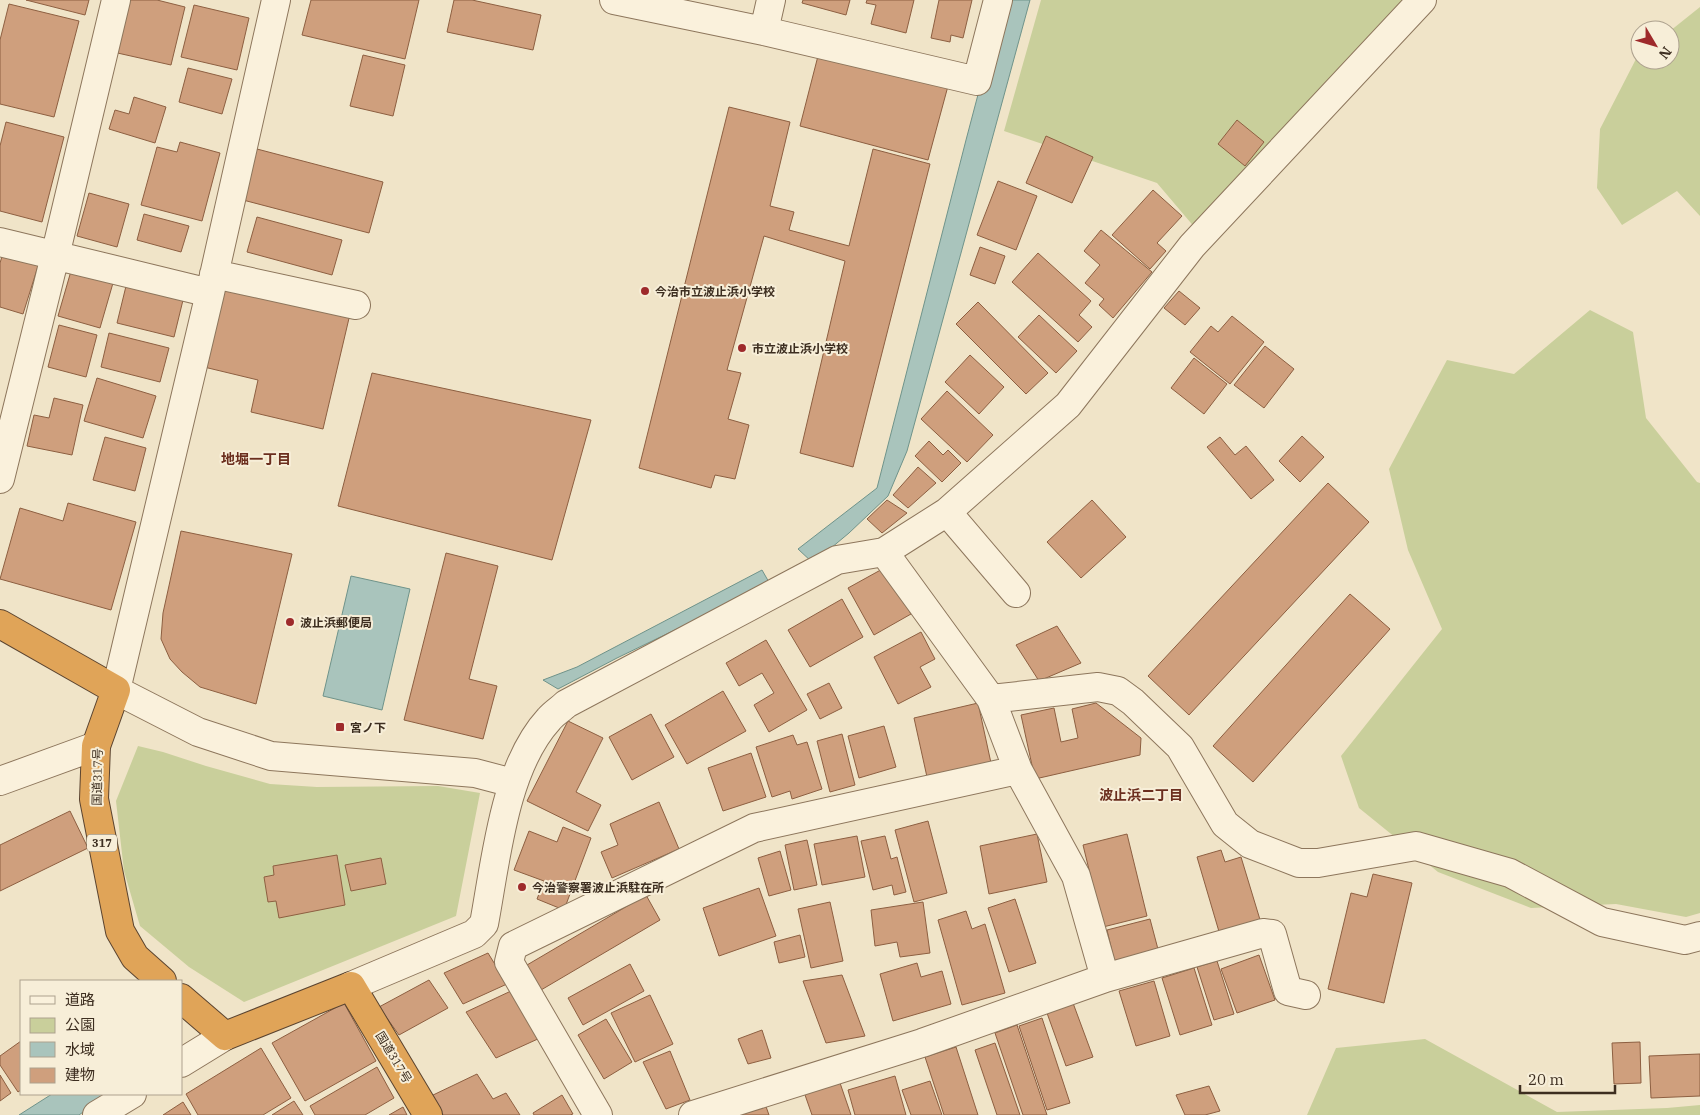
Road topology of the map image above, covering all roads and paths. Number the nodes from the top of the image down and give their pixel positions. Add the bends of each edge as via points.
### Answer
1 (116, 0) edge
2 (276, 0) edge
3 (614, 0) edge
4 (771, 0) edge
5 (998, 0) edge
6 (1422, 0) edge
7 (764, 31) junction
8 (0, 242) edge
9 (55, 256) junction
10 (212, 283) junction
11 (356, 305) dead end
12 (0, 478) edge
13 (947, 512) junction
14 (884, 552) junction
15 (1016, 593) dead end
16 (0, 624) edge
17 (116, 690) junction
18 (991, 699) junction
19 (96, 746) junction
20 (1018, 770) junction
21 (0, 781) edge
22 (513, 783) junction
23 (484, 924) junction
24 (1700, 936) edge
25 (513, 946) junction
26 (1105, 978) junction
27 (161, 980) edge
28 (351, 986) junction
29 (1306, 995) dead end
30 (182, 999) edge
31 (225, 1036) junction
32 (182, 1062) edge
33 (130, 1095) edge
34 (97, 1115) edge
35 (428, 1115) edge
36 (598, 1115) edge
37 (693, 1115) edge

1 - 9 street
2 - 10 street
3 - 7 street
4 - 7 street
5 - 7 street via 977,81
6 - 13 street via 1192,246 1068,405
8 - 9 street
9 - 10 street
9 - 12 street
10 - 11 street
10 - 17 street
13 - 14 street
13 - 15 street
14 - 18 street
14 - 22 street via 837,560 566,704 549,719 530,746
16 - 17 highway
17 - 19 highway, 国道317号 / 317
17 - 22 street via 198,732 271,756 475,773
18 - 20 street
18 - 24 street via 1098,687 1118,691 1180,747 1225,824 1250,844 1299,863 1318,863 1416,846 1510,873 1602,922 1685,940
19 - 21 street
19 - 27 highway, 国道317号 / 317 via 94,799 120,931 134,957
20 - 25 street via 754,828
20 - 26 street via 1076,876
22 - 23 street
23 - 25 street
23 - 28 street via 474,934
25 - 36 street via 509,962
26 - 29 street via 1263,933 1272,934 1288,991
26 - 37 street via 922,1043
28 - 31 highway
28 - 35 highway, 国道317号
30 - 31 highway
31 - 32 street
33 - 34 street

